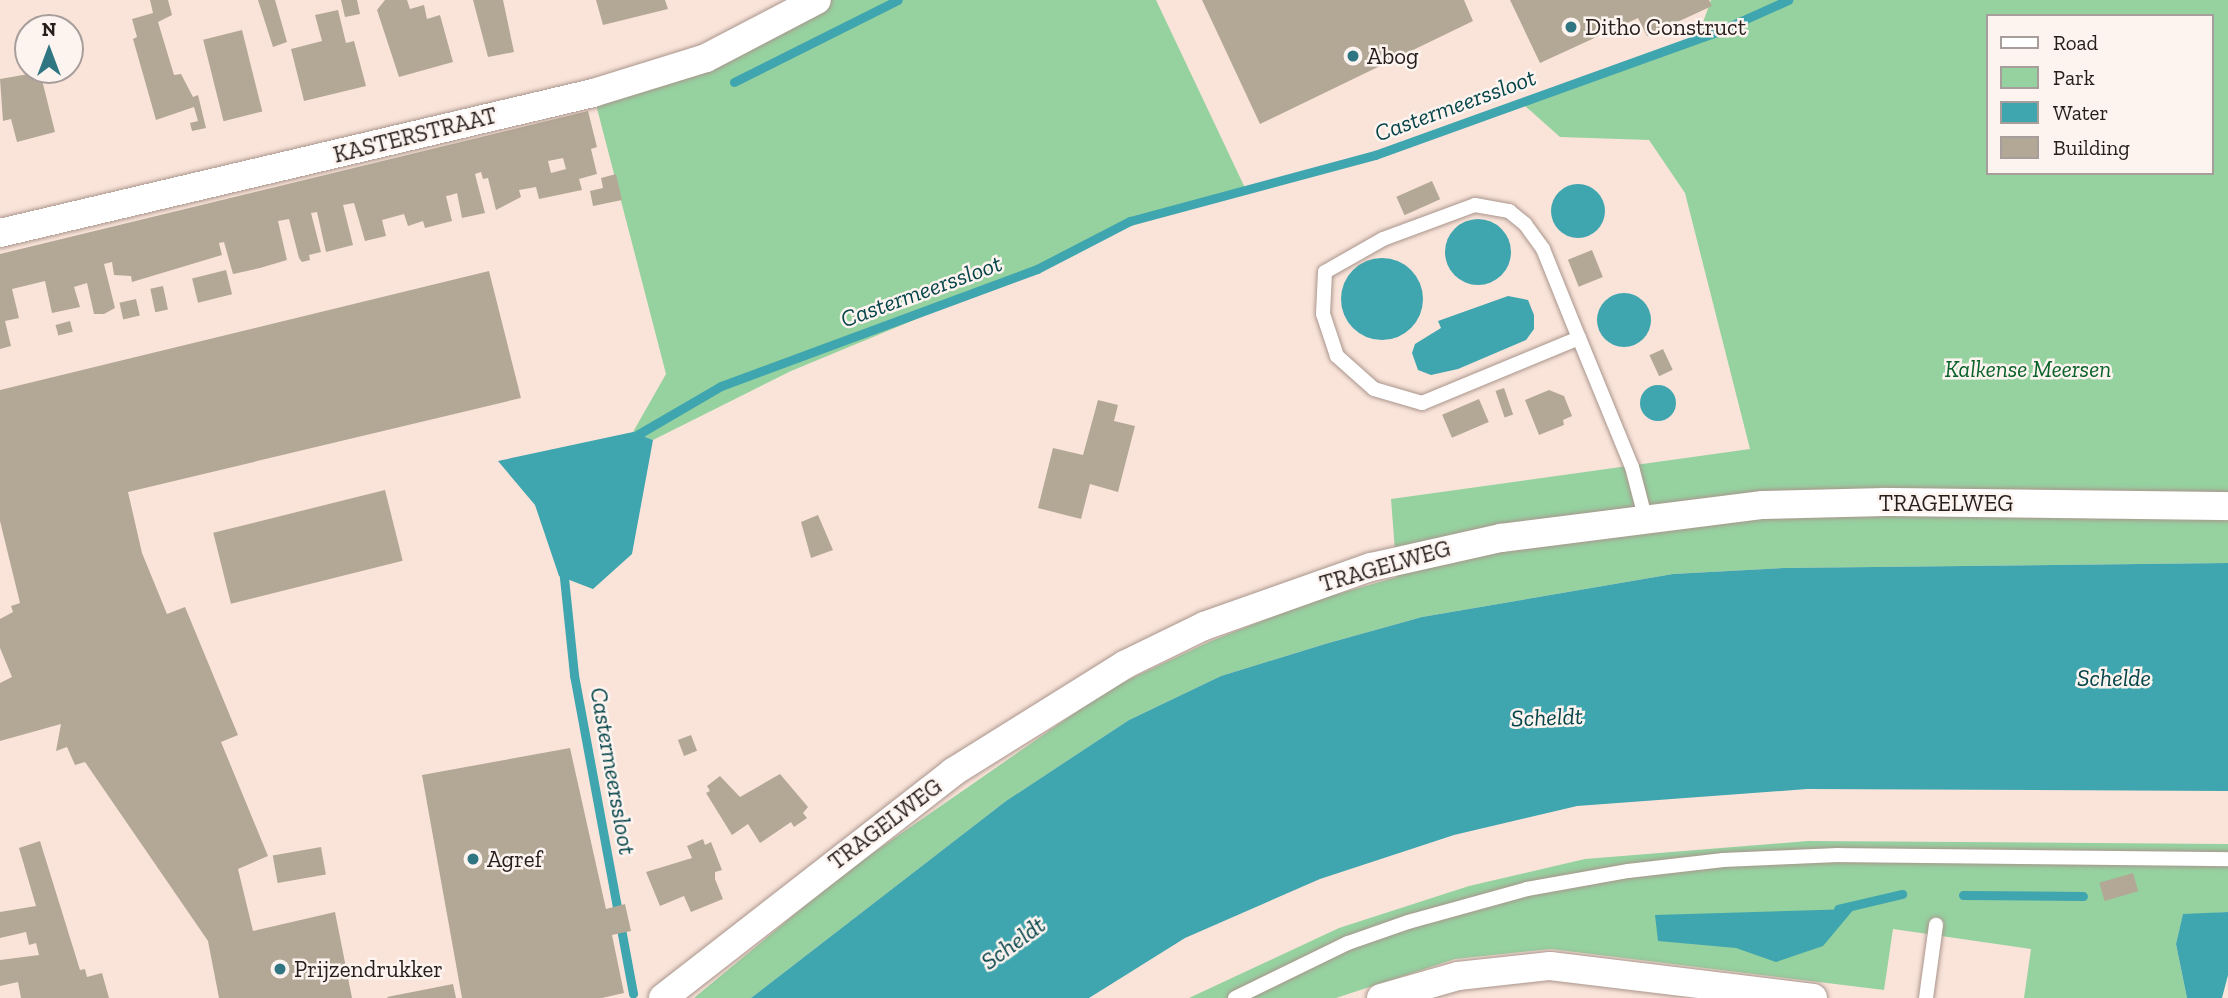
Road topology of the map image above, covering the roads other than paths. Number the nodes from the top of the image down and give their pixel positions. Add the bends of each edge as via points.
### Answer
1 (817, 0) edge
2 (0, 233) edge
3 (1579, 338) junction
4 (2228, 506) edge
5 (1645, 517) junction
6 (2228, 859) edge
7 (1936, 925) dead end
8 (663, 998) edge
9 (1235, 998) edge
10 (1381, 998) edge
11 (1813, 998) edge
12 (1926, 998) edge

1 - 2 street, KASTERSTRAAT via 706,58 593,93
3 - 3 lane via 1543,249 1509,211 1490,206 1475,205 1383,239 1325,272 1324,313 1337,356 1374,389 1422,403
3 - 5 lane via 1632,467
4 - 5 street, TRAGELWEG via 1885,502 1763,505
5 - 8 street, TRAGELWEG via 1450,546 1371,567 1204,626 1147,654 953,772
6 - 9 lane via 1838,856 1723,860 1628,871 1527,889 1408,922 1303,963
7 - 12 lane
10 - 11 street via 1458,976 1550,966

